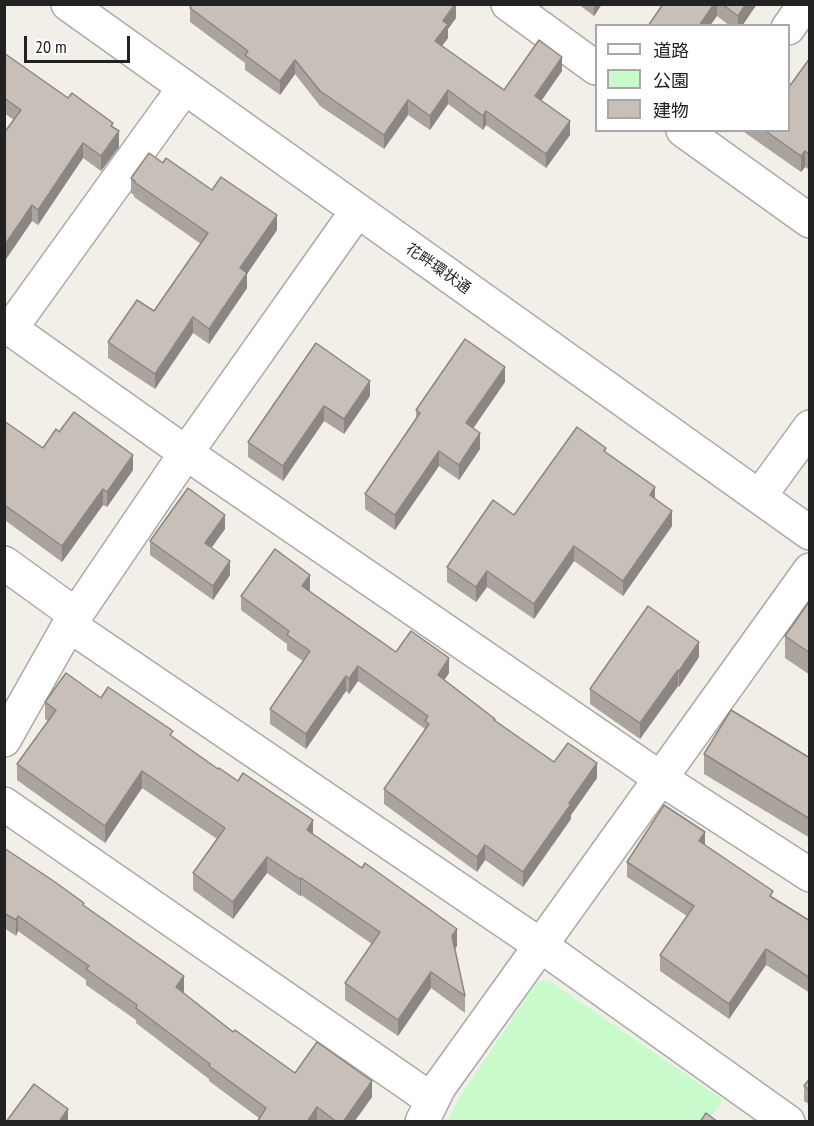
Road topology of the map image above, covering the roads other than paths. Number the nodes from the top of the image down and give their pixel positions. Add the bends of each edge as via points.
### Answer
1 (68, 4) edge
2 (805, 4) edge
3 (510, 5) edge
4 (790, 26) edge
5 (595, 67) edge
6 (184, 88) junction
7 (701, 136) edge
8 (357, 211) junction
9 (810, 221) edge
10 (8, 326) edge
11 (810, 427) edge
12 (186, 453) junction
13 (759, 497) junction
14 (810, 533) edge
15 (4, 562) edge
16 (810, 570) edge
17 (73, 620) junction
18 (4, 740) edge
19 (660, 778) junction
20 (4, 804) edge
21 (810, 875) edge
22 (540, 945) junction
23 (427, 1111) edge
24 (788, 1122) edge

1 - 6 street, 花畔環状通
2 - 4 street
3 - 5 street
6 - 8 street, 花畔環状通
6 - 10 street
7 - 9 street
8 - 12 street
8 - 13 street, 花畔環状通
10 - 12 street
11 - 13 street
12 - 17 street
12 - 19 street
13 - 14 street, 花畔環状通
15 - 17 street
16 - 19 street
17 - 18 street
17 - 22 street
19 - 21 street
19 - 22 street
20 - 23 street
22 - 23 street via 439,1087
22 - 24 street

